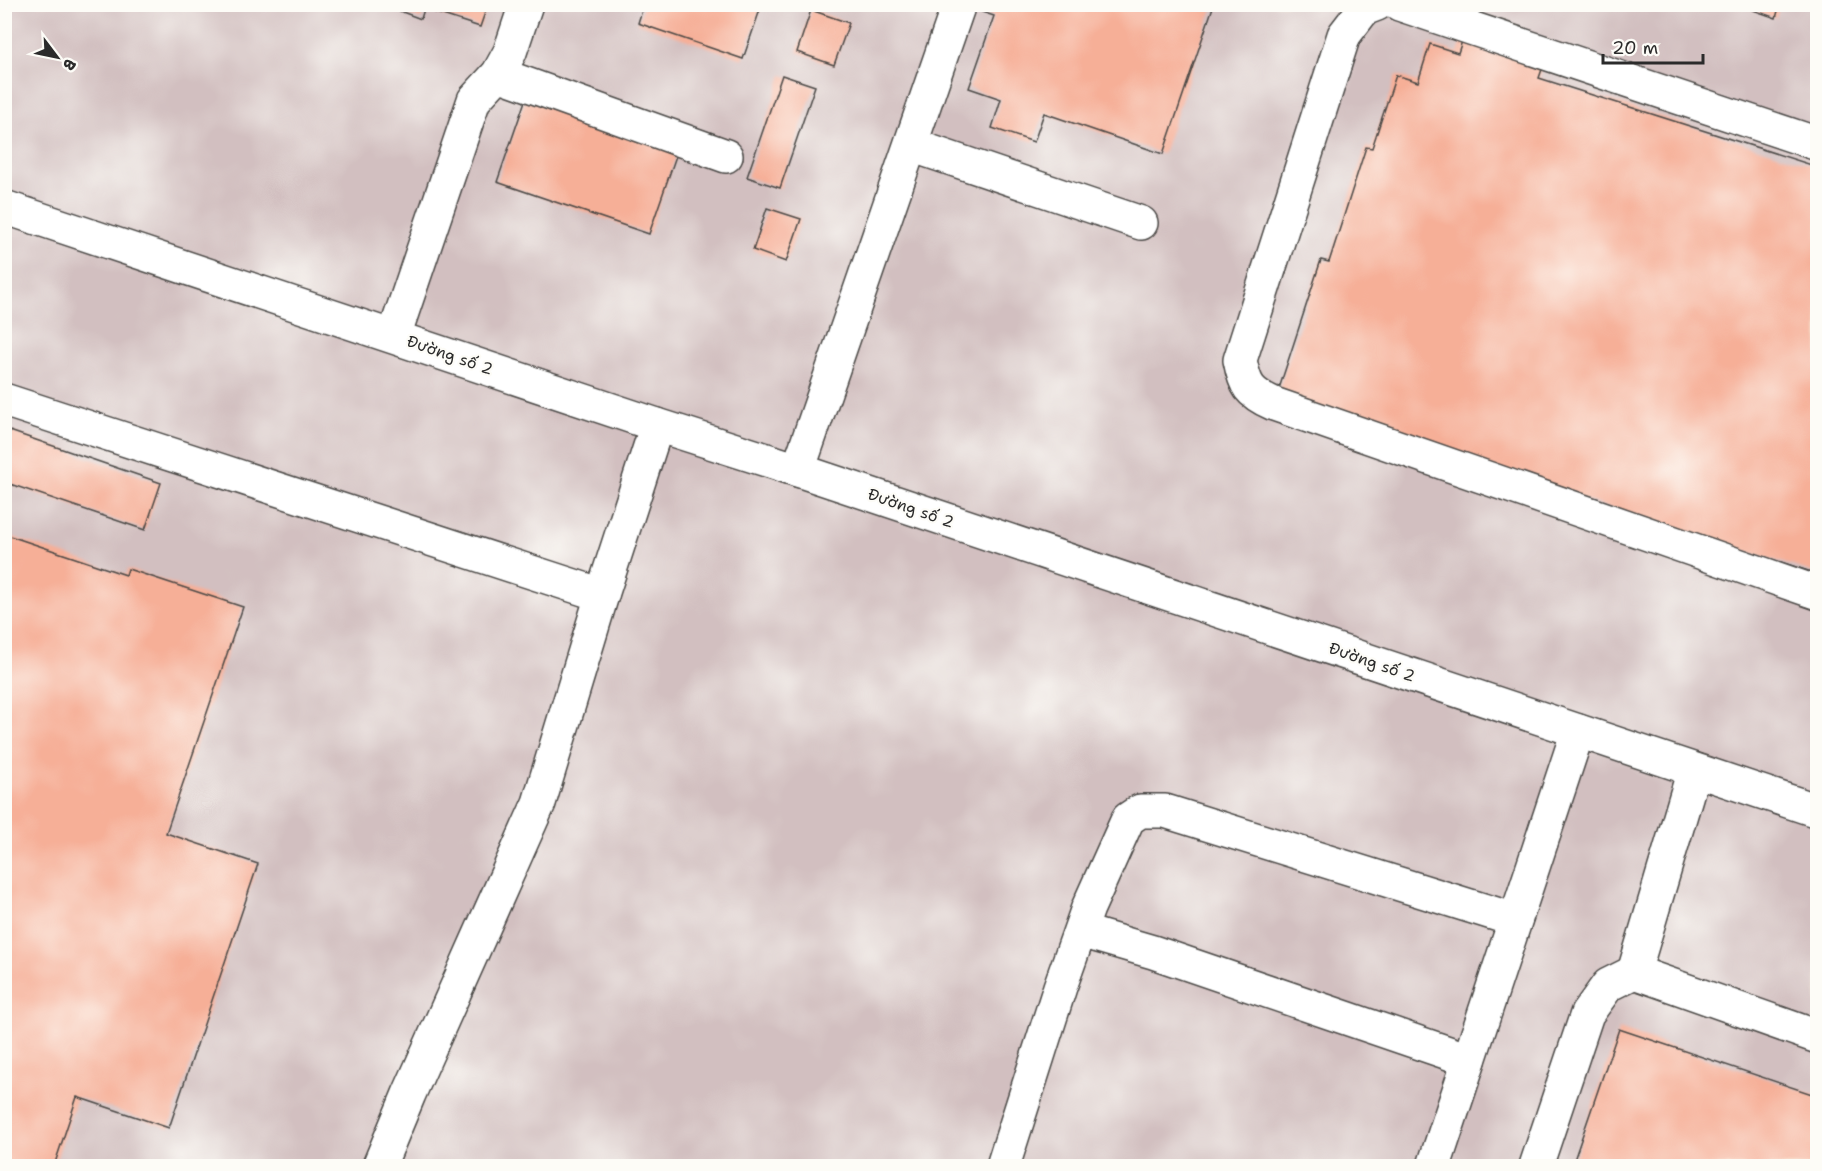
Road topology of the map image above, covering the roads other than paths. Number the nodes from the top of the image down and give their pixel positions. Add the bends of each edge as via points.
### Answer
1 (526, 4) edge
2 (959, 4) edge
3 (1377, 4) edge
4 (1399, 4) edge
5 (498, 75) junction
6 (1818, 144) edge
7 (910, 145) junction
8 (726, 156) dead end
9 (4, 207) edge
10 (1141, 223) dead end
11 (394, 336) junction
12 (4, 400) edge
13 (657, 425) junction
14 (798, 470) junction
15 (1818, 593) edge
16 (602, 595) junction
17 (1578, 731) junction
18 (1694, 770) junction
19 (1818, 811) edge
20 (1515, 920) junction
21 (1081, 931) junction
22 (1634, 972) junction
23 (1818, 1037) edge
24 (1469, 1060) junction
25 (378, 1167) edge
26 (1002, 1167) edge
27 (1434, 1167) edge
28 (1536, 1167) edge

1 - 5 street
2 - 7 street
3 - 15 street via 1364,9 1344,35 1240,360 1244,382 1259,397 1274,404
4 - 6 street
5 - 8 street
5 - 11 street via 474,100
7 - 10 street
7 - 14 street
9 - 11 street, Đường số 2
11 - 13 street, Đường số 2
12 - 16 street
13 - 14 street, Đường số 2
13 - 16 street
14 - 17 street, Đường số 2
16 - 25 street via 539,803
17 - 18 street, Đường số 2
17 - 20 street
18 - 19 street, Đường số 2
18 - 22 street
20 - 21 street via 1150,810 1128,819
20 - 24 street
21 - 24 street
21 - 26 street
22 - 23 street
22 - 28 street via 1608,985 1587,1014
24 - 27 street

